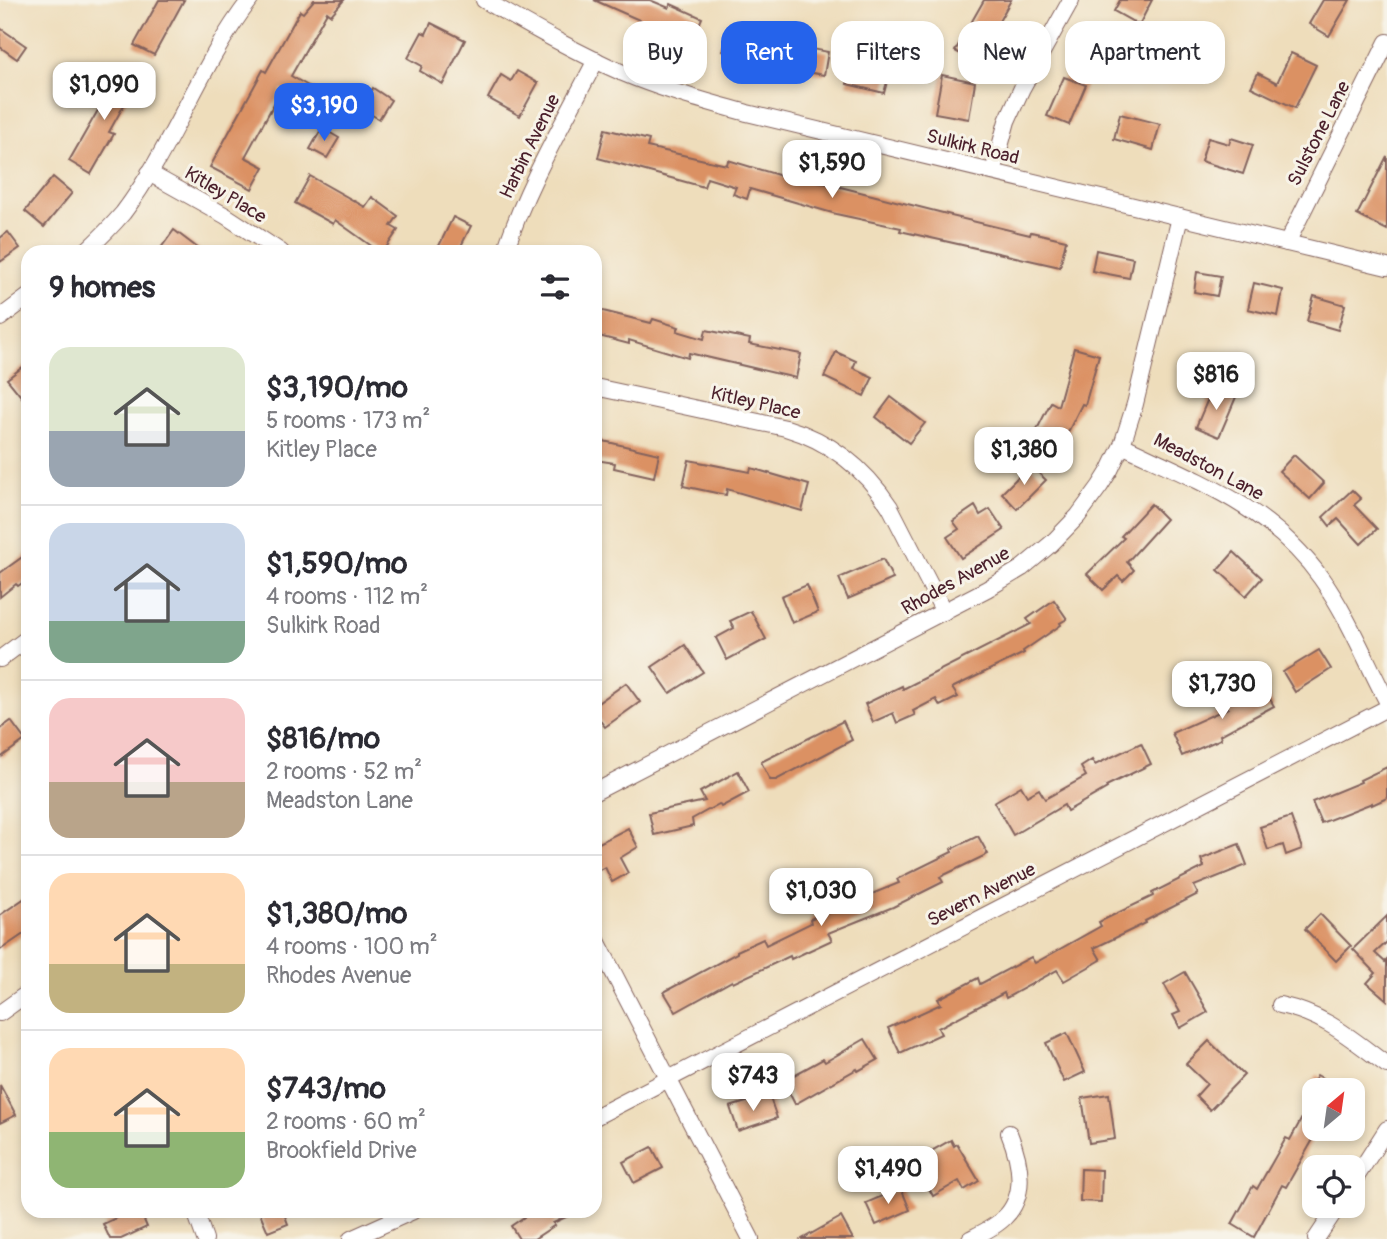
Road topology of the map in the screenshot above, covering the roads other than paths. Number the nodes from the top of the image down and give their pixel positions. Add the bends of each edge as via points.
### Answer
1 (250, 0) edge
2 (484, 0) edge
3 (1071, 0) edge
4 (1387, 43) edge
5 (596, 60) junction
6 (993, 172) junction
7 (149, 173) junction
8 (1180, 217) junction
9 (1287, 243) junction
10 (92, 245) edge
11 (270, 245) edge
12 (507, 245) edge
13 (1387, 267) edge
14 (21, 302) edge
15 (0, 318) edge
16 (602, 389) edge
17 (1122, 445) junction
18 (944, 611) junction
19 (21, 643) edge
20 (0, 659) edge
21 (1387, 701) edge
22 (1387, 708) edge
23 (602, 788) edge
24 (602, 951) edge
25 (21, 998) edge
26 (1280, 1005) dead end
27 (0, 1013) edge
28 (1387, 1065) edge
29 (668, 1080) junction
30 (602, 1114) edge
31 (1387, 1129) edge
32 (1009, 1133) dead end
33 (1365, 1163) edge
34 (198, 1218) edge
35 (398, 1218) edge
36 (1330, 1218) edge
37 (205, 1239) edge
38 (351, 1239) edge
39 (751, 1239) edge
40 (970, 1239) edge
41 (1316, 1239) edge

1 - 7 street via 209,63
2 - 5 street, Sulkirk Road
3 - 6 street via 1007,121
4 - 9 street, Sulstone Lane
5 - 6 street, Sulkirk Road via 696,99
5 - 12 street, Harbin Avenue via 531,187
6 - 8 street, Sulkirk Road
7 - 10 street via 124,211
7 - 11 street, Kitley Place
8 - 9 street, Sulkirk Road
8 - 17 street, Rhodes Avenue
9 - 13 street, Sulkirk Road
14 - 15 street
16 - 18 street, Kitley Place via 786,428 824,444 847,459 883,496
17 - 18 street, Rhodes Avenue via 1100,486 1052,543 1022,568
17 - 21 street, Meadston Lane via 1220,491 1280,531 1321,578
18 - 23 street, Rhodes Avenue
19 - 20 street
22 - 29 street, Severn Avenue
24 - 29 street
25 - 27 street
26 - 28 street via 1332,1024
29 - 30 street, Severn Avenue
29 - 39 street
31 - 33 street
32 - 40 street via 1020,1172 1016,1199 1005,1218
34 - 37 street
35 - 38 street
36 - 41 street

